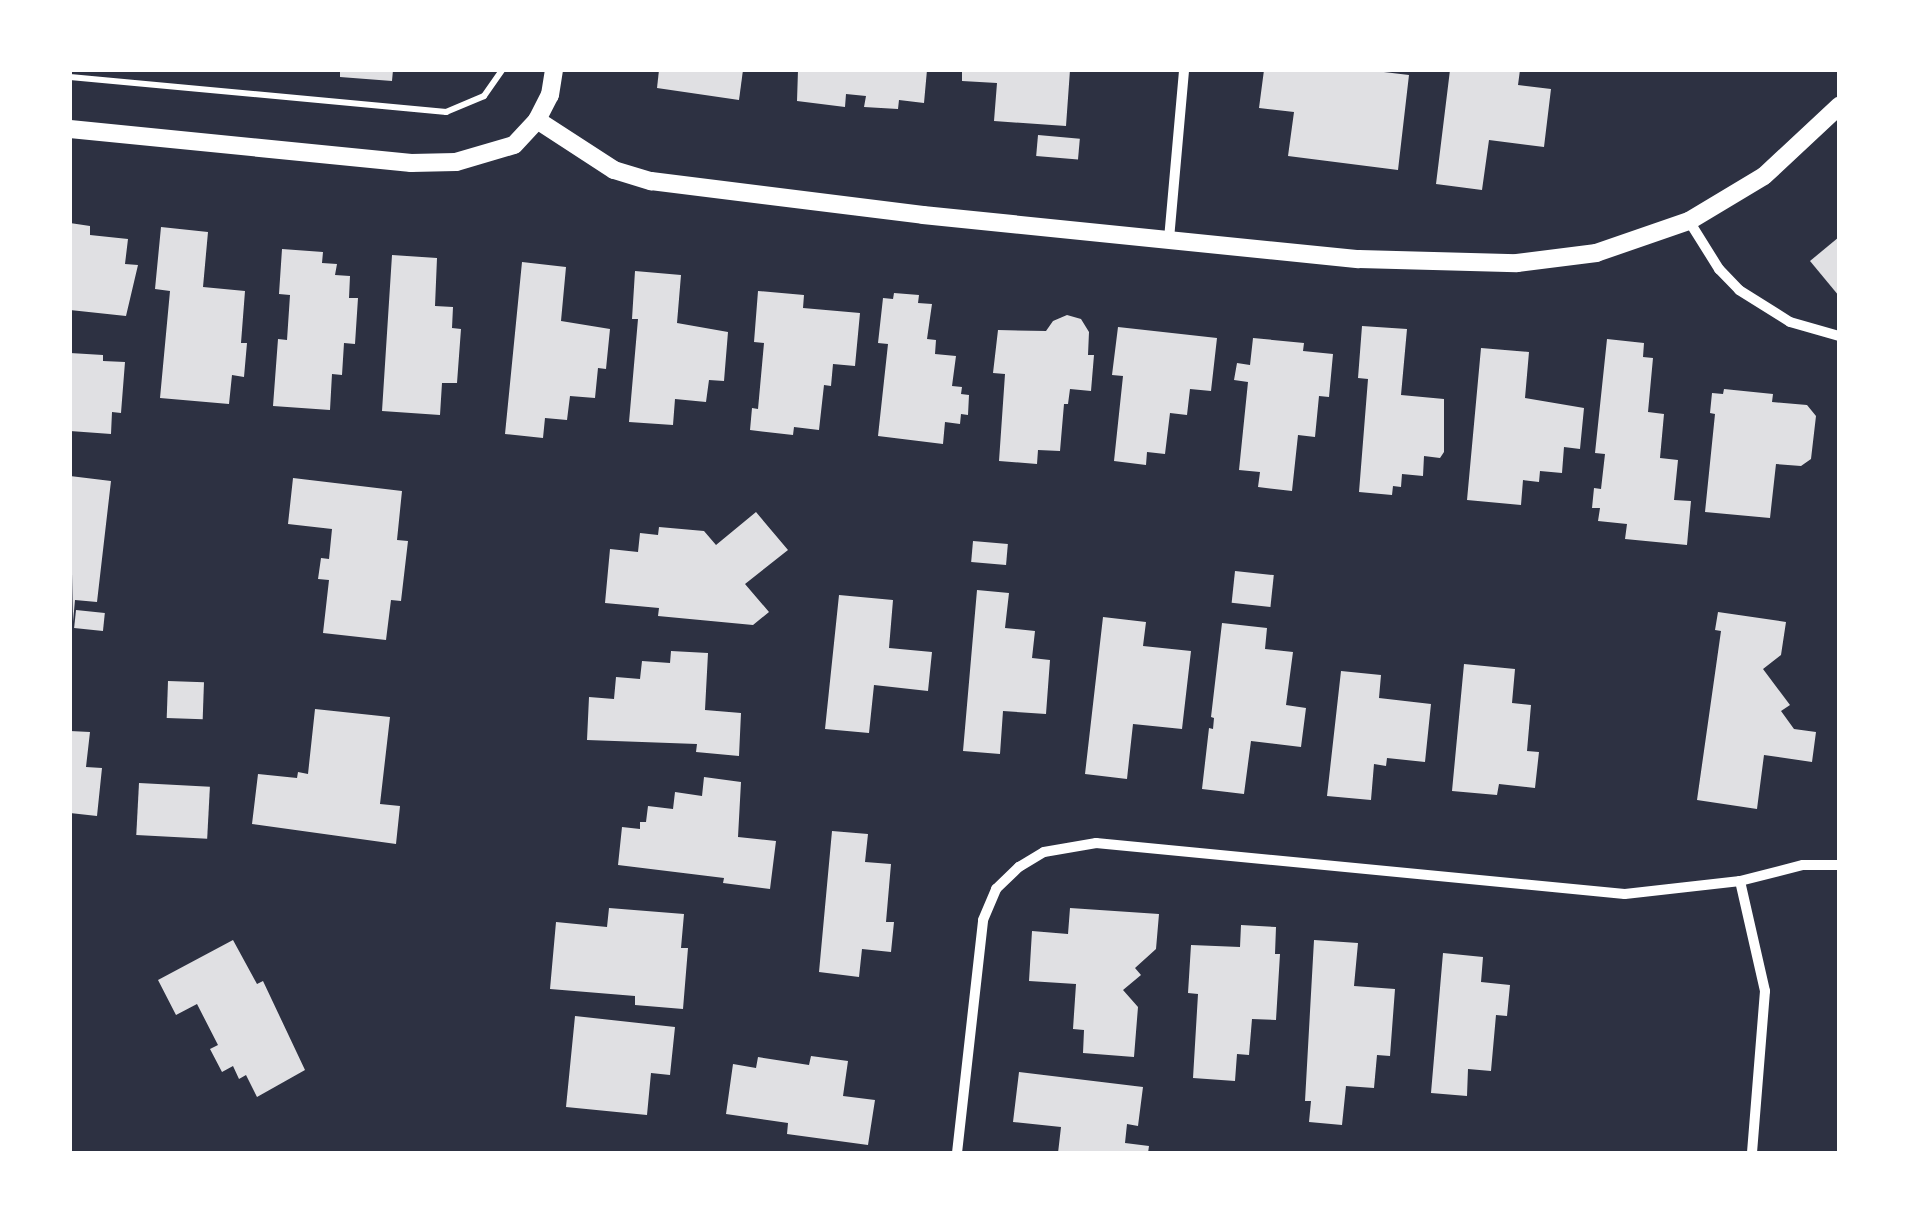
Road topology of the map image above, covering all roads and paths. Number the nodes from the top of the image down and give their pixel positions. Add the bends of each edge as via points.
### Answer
1 (502, 70) edge
2 (554, 70) edge
3 (1184, 70) edge
4 (70, 76) edge
5 (1839, 106) edge
6 (538, 120) junction
7 (70, 129) edge
8 (1689, 221) junction
9 (1170, 239) junction
10 (1839, 336) edge
11 (1839, 865) edge
12 (1740, 881) junction
13 (957, 1153) edge
14 (1752, 1153) edge

1 - 4 path via 484,96 446,112
2 - 6 street
3 - 9 street
5 - 8 street via 1764,176
6 - 7 street via 514,145 456,162 411,163
6 - 9 street via 634,178
8 - 9 street via 1596,253 1517,263 1360,258
8 - 10 street via 1739,290 1790,322
11 - 12 street via 1803,865
12 - 13 street via 1626,894 1096,842 1044,852 996,890 984,920
12 - 14 street via 1764,991

